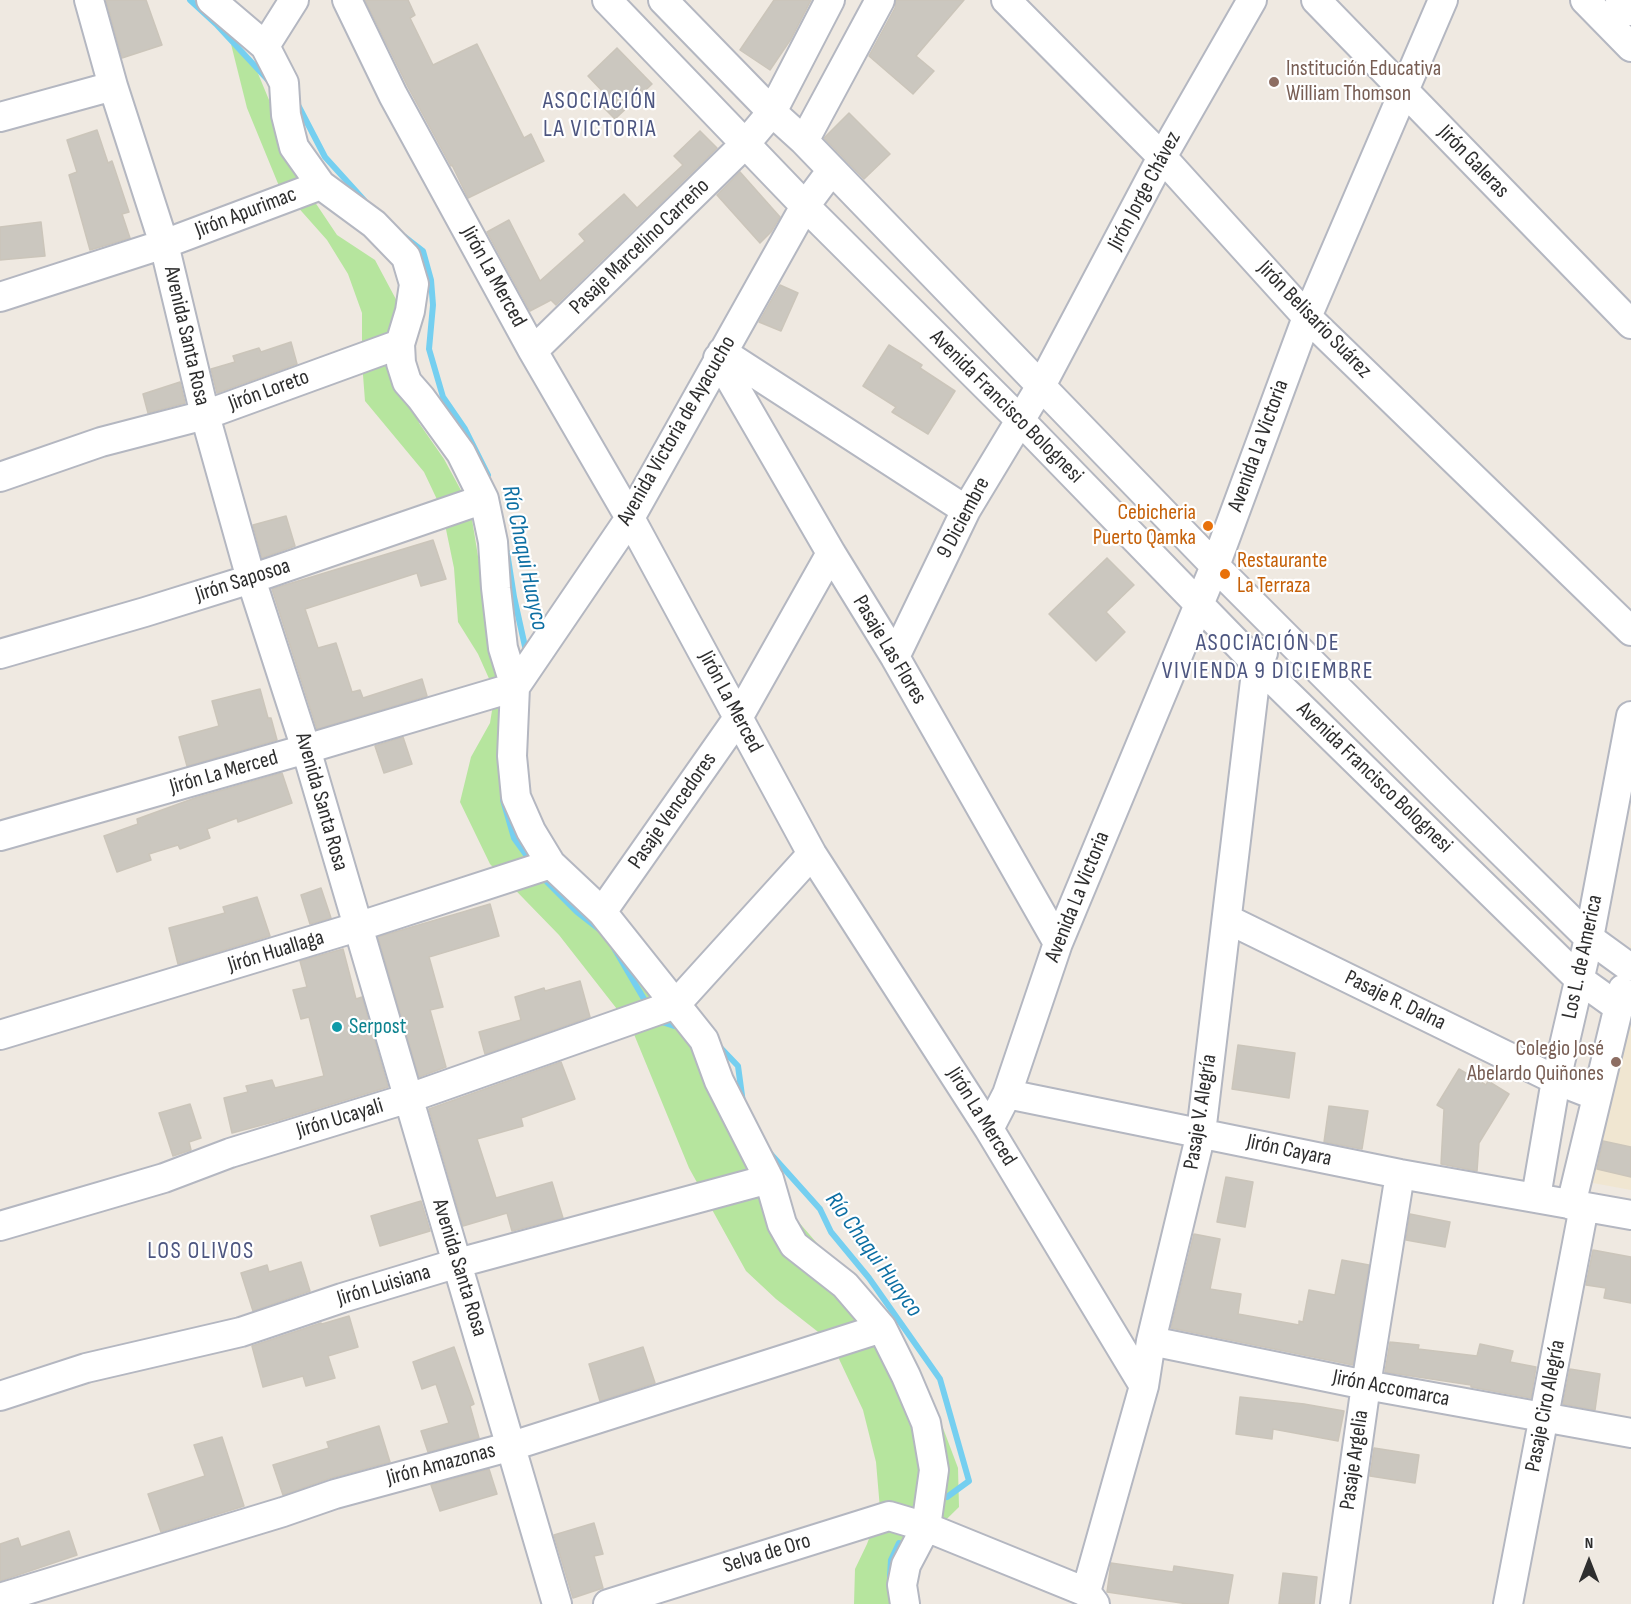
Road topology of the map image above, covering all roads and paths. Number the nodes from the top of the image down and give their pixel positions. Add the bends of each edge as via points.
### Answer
1 (89, 0) edge
2 (211, 0) edge
3 (294, 0) edge
4 (346, 0) edge
5 (607, 0) edge
6 (663, 0) edge
7 (830, 0) edge
8 (880, 0) edge
9 (1006, 0) edge
10 (1252, 0) edge
11 (1316, 0) edge
12 (1443, 0) edge
13 (1585, 0) edge
14 (1620, 0) edge
15 (1631, 11) edge
16 (265, 46) junction
17 (1631, 47) edge
18 (113, 86) junction
19 (1404, 92) junction
20 (1, 111) edge
21 (772, 112) junction
22 (804, 141) junction
23 (746, 143) junction
24 (1162, 157) junction
25 (831, 171) junction
26 (321, 185) junction
27 (805, 206) junction
28 (164, 244) junction
29 (0, 297) edge
30 (1306, 317) junction
31 (1631, 324) edge
32 (400, 344) junction
33 (533, 351) junction
34 (720, 355) junction
35 (1042, 384) junction
36 (204, 415) junction
37 (1019, 419) junction
38 (0, 477) edge
39 (484, 499) junction
40 (966, 510) junction
41 (630, 518) junction
42 (831, 553) junction
43 (1215, 566) junction
44 (251, 579) junction
45 (1198, 604) junction
46 (1278, 628) junction
47 (1631, 630) edge
48 (0, 654) edge
49 (895, 657) junction
50 (1257, 664) junction
51 (516, 687) junction
52 (1631, 716) edge
53 (738, 718) junction
54 (306, 749) junction
55 (1442, 793) junction
56 (1421, 824) junction
57 (0, 836) edge
58 (812, 854) junction
59 (550, 864) junction
60 (602, 912) junction
61 (1227, 919) junction
62 (357, 927) junction
63 (1589, 938) junction
64 (1058, 943) junction
65 (1630, 961) edge
66 (1579, 979) junction
67 (676, 1004) junction
68 (1618, 1007) junction
69 (0, 1035) edge
70 (1556, 1080) junction
71 (1007, 1094) junction
72 (1597, 1096) junction
73 (409, 1098) junction
74 (989, 1129) junction
75 (1201, 1133) junction
76 (1400, 1174) junction
77 (769, 1179) junction
78 (1536, 1197) junction
79 (1578, 1206) junction
80 (1631, 1215) edge
81 (0, 1226) edge
82 (458, 1263) junction
83 (882, 1328) junction
84 (1151, 1341) junction
85 (1366, 1385) junction
86 (1144, 1386) junction
87 (0, 1396) edge
88 (1544, 1417) junction
89 (1631, 1433) edge
90 (512, 1446) junction
91 (926, 1527) junction
92 (0, 1598) edge
93 (1091, 1598) edge
94 (557, 1604) edge
95 (608, 1604) edge
96 (905, 1604) edge
97 (1335, 1604) edge
98 (1508, 1604) edge

1 - 18 street, Avenida Santa Rosa
2 - 16 street
3 - 16 street
4 - 33 street, Jirón La Merced via 393,95
5 - 23 street, Avenida Francisco Bolognesi
6 - 21 street, Avenida Francisco Bolognesi
7 - 21 street
8 - 22 street
9 - 24 street, Jirón Belisario Suárez
10 - 24 street, Jirón Jorge Chávez
11 - 19 street, Jirón Galeras
12 - 19 street, Avenida La Victoria
13 - 17 street
14 - 15 street
16 - 26 street via 284,83 294,147
18 - 20 street
18 - 28 street, Avenida Santa Rosa
19 - 30 street, Avenida La Victoria
19 - 31 street, Jirón Galeras
21 - 22 street, Avenida Francisco Bolognesi
21 - 23 street, Pasaje Marcelino Carreño
22 - 25 street, Avenida Francisco Bolognesi
23 - 27 street, Avenida Francisco Bolognesi
23 - 33 street, Pasaje Marcelino Carreño
24 - 30 street, Jirón Belisario Suárez
24 - 35 street, Jirón Jorge Chávez
25 - 27 street, Avenida Victoria de Ayacucho
25 - 35 street, Avenida Francisco Bolognesi
26 - 28 street, Jirón Apurimac
26 - 32 street via 374,224 406,257 414,284
27 - 34 street, Avenida Victoria de Ayacucho
27 - 37 street, Avenida Francisco Bolognesi
28 - 29 street, Jirón Apurimac
28 - 36 street, Avenida Santa Rosa
30 - 43 street, Avenida La Victoria
30 - 47 street, Jirón Belisario Suárez
32 - 36 street, Jirón Loreto
32 - 39 street via 407,382 461,453
33 - 41 street, Jirón La Merced
34 - 40 street
34 - 41 street, Avenida Victoria de Ayacucho
34 - 42 street, Pasaje Las Flores
35 - 37 street, 9 Diciembre
35 - 43 street, Avenida Francisco Bolognesi
36 - 38 street, Jirón Loreto via 101,442
36 - 44 street, Avenida Santa Rosa
37 - 40 street, 9 Diciembre
37 - 45 street, Avenida Francisco Bolognesi
39 - 44 street, Jirón Saposoa
39 - 51 street via 493,542 503,648
40 - 49 street, 9 Diciembre
41 - 51 street, Avenida Victoria de Ayacucho
41 - 53 street, Jirón La Merced
42 - 49 street, Pasaje Las Flores
42 - 53 street, Pasaje Vencedores
43 - 45 street, Avenida La Victoria
43 - 46 street, Avenida Francisco Bolognesi
44 - 48 street, Jirón Saposoa
44 - 54 street, Avenida Santa Rosa
45 - 50 street, Avenida Francisco Bolognesi
45 - 64 street, Avenida La Victoria
46 - 50 street, Pasaje V. Alegría
46 - 55 street, Avenida Francisco Bolognesi
49 - 64 street, Pasaje Las Flores
50 - 56 street, Avenida Francisco Bolognesi
50 - 61 street, Pasaje V. Alegría
51 - 54 street, Jirón La Merced
51 - 59 street via 512,756 516,797
52 - 63 street, Los L. de America
53 - 58 street, Jirón La Merced
53 - 60 street, Pasaje Vencedores
54 - 57 street, Jirón La Merced
54 - 62 street, Avenida Santa Rosa
55 - 56 street
55 - 63 street, Avenida Francisco Bolognesi
56 - 66 street, Avenida Francisco Bolognesi
58 - 67 street
58 - 74 street, Jirón La Merced
59 - 60 street
59 - 62 street, Jirón Huallaga
60 - 67 street
61 - 70 street, Pasaje R. Dalna
61 - 75 street, Pasaje V. Alegría
62 - 69 street, Jirón Huallaga
62 - 73 street, Avenida Santa Rosa
63 - 65 street, Avenida Francisco Bolognesi
63 - 66 street, Los L. de America
64 - 71 street, Avenida La Victoria
65 - 68 street, Los L. de America
66 - 68 street, Avenida Francisco Bolognesi
66 - 70 street, Los L. de America
67 - 73 street, Jirón Ucayali
67 - 77 street via 704,1040 719,1081
68 - 72 street, Los L. de America
70 - 72 street, Pasaje R. Dalna
70 - 78 street, Los L. de America
71 - 74 street, Avenida La Victoria
71 - 75 street, Jirón Cayara
72 - 79 street, Los L. de America
73 - 81 street, Jirón Ucayali via 230,1153 164,1179
73 - 82 street, Avenida Santa Rosa
74 - 86 street, Jirón La Merced
75 - 76 street, Jirón Cayara
75 - 84 street, Pasaje V. Alegría
76 - 78 street, Jirón Cayara
76 - 85 street, Pasaje Argelia
77 - 82 street, Jirón Luisiana
77 - 83 street via 782,1224 794,1245 845,1285
78 - 79 street, Jirón Cayara
79 - 80 street, Jirón Cayara
79 - 88 street, Pasaje Ciro Alegría
82 - 87 street, Jirón Luisiana via 241,1332 86,1368
82 - 90 street, Avenida Santa Rosa
83 - 90 street, Jirón Amazonas
83 - 91 street via 926,1423 934,1470
84 - 85 street, Jirón Accomarca
84 - 86 street, Pasaje V. Alegría
85 - 88 street, Jirón Accomarca
85 - 97 street, Pasaje Argelia
86 - 93 street, Pasaje V. Alegría
88 - 89 street, Jirón Accomarca
88 - 98 street, Pasaje Ciro Alegría
90 - 92 street, Jirón Amazonas via 335,1494
90 - 94 street, Avenida Santa Rosa
91 - 93 street, Selva de Oro
91 - 95 street, Selva de Oro via 889,1516
91 - 96 street via 906,1565 902,1585

